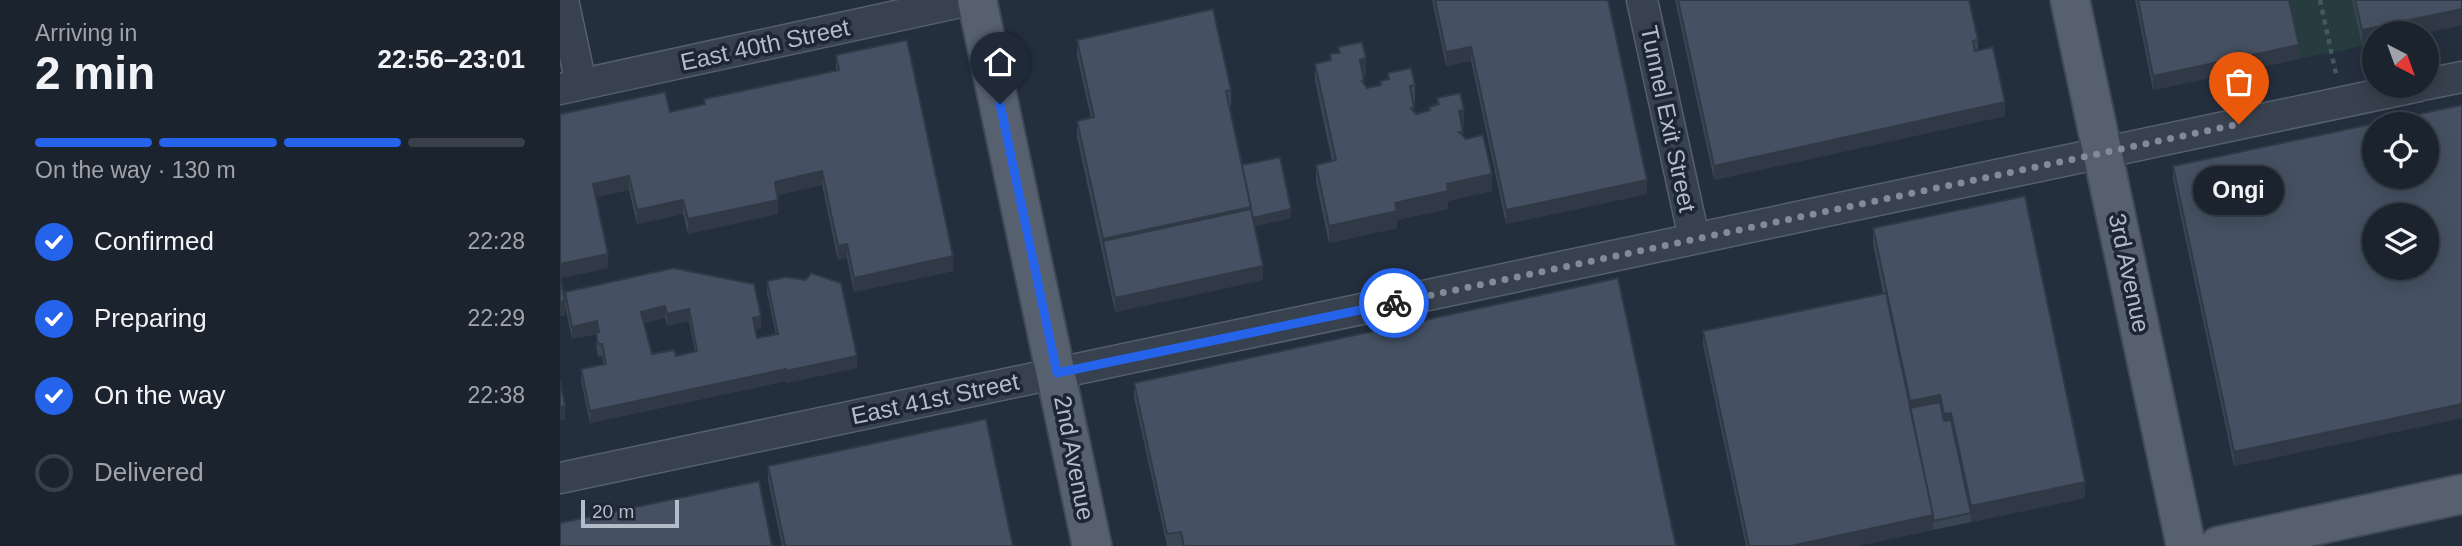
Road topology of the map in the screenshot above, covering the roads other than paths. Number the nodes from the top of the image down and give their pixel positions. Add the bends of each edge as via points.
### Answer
1 (563, 0) edge
2 (970, 0) edge
3 (977, 0) edge
4 (1642, 0) edge
5 (2070, 0) edge
6 (2462, 77) edge
7 (2440, 81) edge
8 (571, 86) edge
9 (2362, 98) edge
10 (2103, 152) junction
11 (1694, 238) junction
12 (1057, 373) junction
13 (560, 478) edge
14 (2462, 494) edge
15 (1092, 546) edge
16 (2186, 546) edge
17 (2219, 546) edge

1 - 8 street
2 - 8 street, East 40th Street
3 - 12 main road, 2nd Avenue
4 - 11 street, Tunnel Exit Street
5 - 10 main road, 3rd Avenue
6 - 7 street
9 - 10 street, East 41st Street
10 - 11 street, East 41st Street
10 - 16 main road, 3rd Avenue
11 - 12 street, East 41st Street
12 - 13 street, East 41st Street
12 - 15 main road, 2nd Avenue
14 - 17 main road

